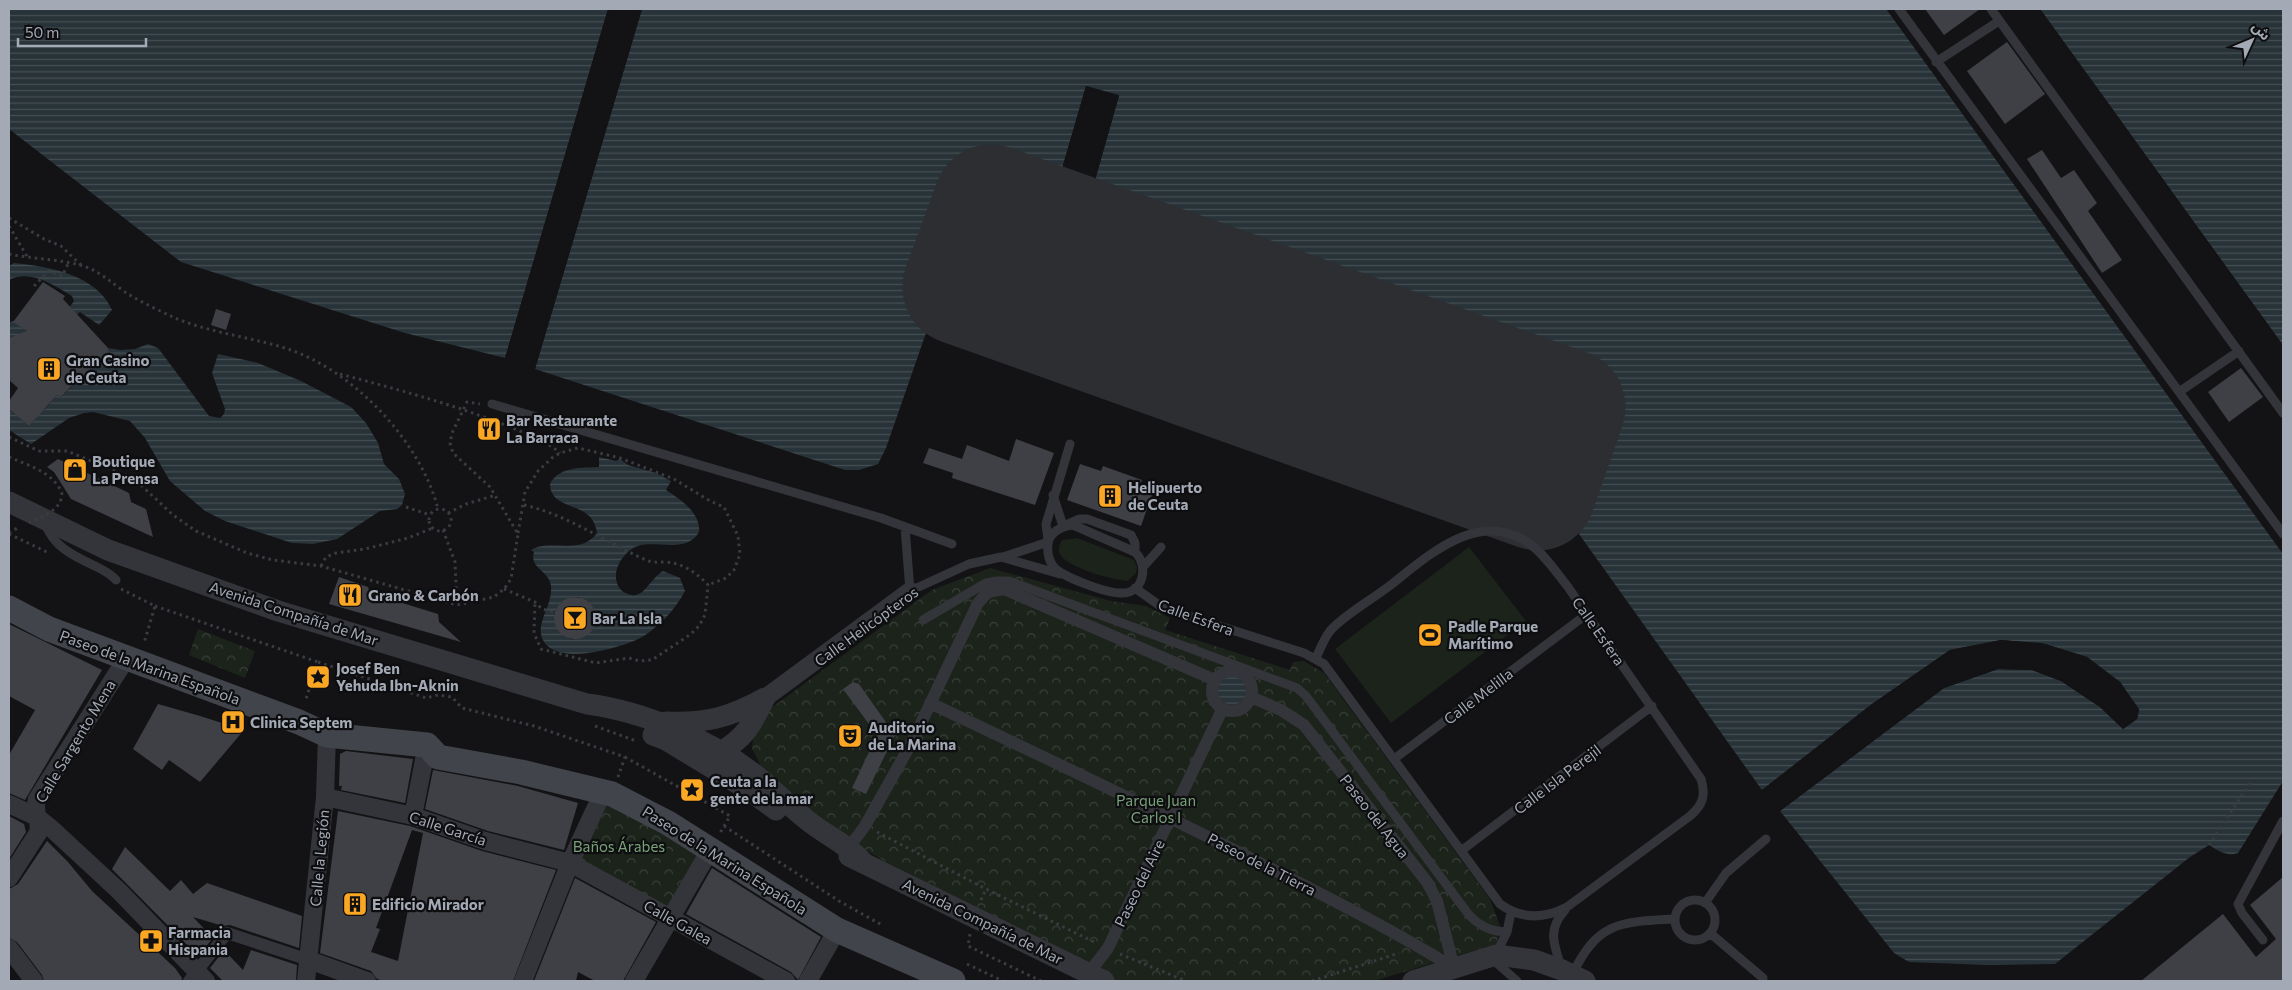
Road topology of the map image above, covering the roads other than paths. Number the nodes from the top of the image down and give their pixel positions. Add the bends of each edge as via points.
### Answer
1 (1899, 9) edge
2 (1991, 9) edge
3 (1999, 21) junction
4 (1936, 62) junction
5 (2239, 351) junction
6 (2179, 392) junction
7 (494, 405) road end
8 (2283, 413) edge
9 (1070, 444) dead end
10 (1053, 496) junction
11 (9, 502) edge
12 (36, 521) junction
13 (1064, 526) junction
14 (905, 527) junction
15 (2283, 534) edge
16 (1048, 541) junction
17 (952, 544) dead end
18 (1161, 547) dead end
19 (1135, 552) junction
20 (1002, 557) junction
21 (1144, 566) junction
22 (1067, 576) junction
23 (116, 580) dead end
24 (1135, 588) junction
25 (910, 591) junction
26 (9, 608) edge
27 (1587, 614) junction
28 (922, 620) dead end
29 (1316, 658) junction
30 (132, 661) junction
31 (1215, 680) junction
32 (1251, 697) junction
33 (765, 698) joint
34 (930, 703) junction
35 (1652, 706) junction
36 (1223, 708) junction
37 (742, 722) junction
38 (662, 731) junction
39 (327, 735) junction
40 (427, 745) junction
41 (721, 752) junction
42 (1394, 759) junction
43 (754, 784) junction
44 (607, 793) junction
45 (325, 797) junction
46 (9, 804) edge
47 (38, 816) junction
48 (413, 816) junction
49 (1170, 818) junction
50 (2283, 821) edge
51 (1766, 839) dead end
52 (710, 850) junction
53 (858, 851) junction
54 (1461, 851) junction
55 (570, 863) junction
56 (9, 878) edge
57 (1706, 903) junction
58 (1567, 907) junction
59 (1511, 912) junction
60 (671, 918) junction
61 (1676, 919) junction
62 (837, 930) junction
63 (1507, 932) junction
64 (1710, 933) junction
65 (2263, 940) dead end
66 (9, 948) edge
67 (1492, 956) junction
68 (309, 960) junction
69 (1454, 968) junction
70 (959, 972) edge
71 (1573, 976) edge
72 (1096, 977) edge
73 (197, 978) edge
74 (1763, 978) dead end
75 (34, 981) edge
76 (306, 981) edge
77 (367, 981) edge
78 (523, 981) edge
79 (634, 981) edge
80 (786, 981) edge
81 (808, 981) edge
82 (1413, 981) edge
83 (1517, 981) edge

1 - 4 lane
2 - 3 lane
3 - 4 lane
3 - 5 lane
4 - 6 lane
5 - 6 lane
5 - 8 lane
6 - 15 lane
7 - 14 lane
9 - 10 lane
10 - 13 lane
10 - 16 lane via 1046,524
11 - 12 street, Avenida Compañía de Mar
12 - 23 lane via 57,545 106,571
12 - 38 street, Avenida Compañía de Mar via 278,611 587,704 610,707
13 - 16 lane, Calle Helicópteros
13 - 19 lane via 1082,528
13 - 19 lane, Calle Helicópteros via 1087,519 1130,535 1135,543
14 - 17 lane
14 - 25 lane
16 - 20 lane, Calle Helicópteros
16 - 22 lane, Calle Helicópteros via 1047,555 1054,568
18 - 21 lane
19 - 21 lane, Calle Helicópteros
20 - 22 lane, Calle Helicópteros
20 - 25 lane, Calle Helicópteros via 968,564
21 - 24 lane via 1144,574
22 - 24 lane, Calle Helicópteros via 1120,594
24 - 29 lane, Calle Esfera via 1163,608
25 - 33 street, Calle Helicópteros
26 - 30 main road, Paseo de la Marina Española via 48,629
27 - 29 lane, Calle Esfera via 1546,560 1529,544 1508,534 1484,531 1461,536 1402,576 1331,630
27 - 35 lane, Calle Esfera
27 - 42 lane, Calle Melilla
28 - 63 lane via 986,583 1009,581 1297,688 1469,915 1479,925
29 - 42 lane, Calle Esfera via 1324,664
30 - 39 main road, Paseo de la Marina Española
30 - 47 street, Calle Sargento Mena via 37,799
31 - 32 street via 1230,671 1242,674 1250,684
31 - 34 street via 1004,589 988,592 982,597
31 - 36 street via 1213,696
32 - 36 street via 1240,709
32 - 69 street, Paseo del Agua via 1281,710 1304,725 1426,882 1437,901
33 - 37 street
34 - 49 street, Paseo de la Tierra
34 - 53 street via 865,826
35 - 54 lane, Calle Isla Perejil
35 - 58 lane, Calle Esfera via 1701,779 1703,800 1690,816
36 - 49 street, Paseo del Aire
37 - 38 street via 689,723
37 - 41 street via 739,741
37 - 43 street
38 - 41 street, Avenida Compañía de Mar
38 - 43 street, Avenida Compañía de Mar
39 - 40 main road, Paseo de la Marina Española
39 - 45 street, Calle la Legión
40 - 44 main road, Paseo de la Marina Española via 438,757 521,772
40 - 48 street
41 - 43 street
42 - 54 lane, Calle Esfera
43 - 53 street, Avenida Compañía de Mar
44 - 52 main road, Paseo de la Marina Española via 663,820
44 - 55 street
45 - 48 street, Calle García
45 - 68 street, Calle la Legión
46 - 47 street
47 - 56 street, Calle Sargento Mena via 38,833
47 - 73 street via 119,891
48 - 55 street, Calle García via 485,841
49 - 69 street, Paseo de la Tierra via 1357,912
49 - 72 street, Paseo del Aire
50 - 65 lane via 2238,904
51 - 57 lane via 1726,873
52 - 60 street
52 - 62 main road, Paseo de la Marina Española
53 - 72 street, Avenida Compañía de Mar via 973,917
54 - 59 lane, Calle Esfera via 1500,904
55 - 60 street, Calle Galea
55 - 78 street
57 - 61 lane via 1699,900 1686,902 1680,907
57 - 64 lane via 1715,920
58 - 59 lane, Calle Esfera via 1540,917
58 - 71 lane, Calle Esfera via 1552,929 1553,940
59 - 63 lane
60 - 79 street
60 - 80 street, Calle Galea
61 - 64 lane via 1676,926 1685,937 1698,940
61 - 71 lane via 1627,922 1617,926 1586,948
62 - 70 main road, Paseo de la Marina Española
62 - 81 street
63 - 67 lane
64 - 74 lane
66 - 75 street
67 - 69 street
67 - 71 street via 1534,960
67 - 83 lane
68 - 73 street via 227,932
68 - 76 street, Calle la Legión
68 - 77 street
69 - 82 street

